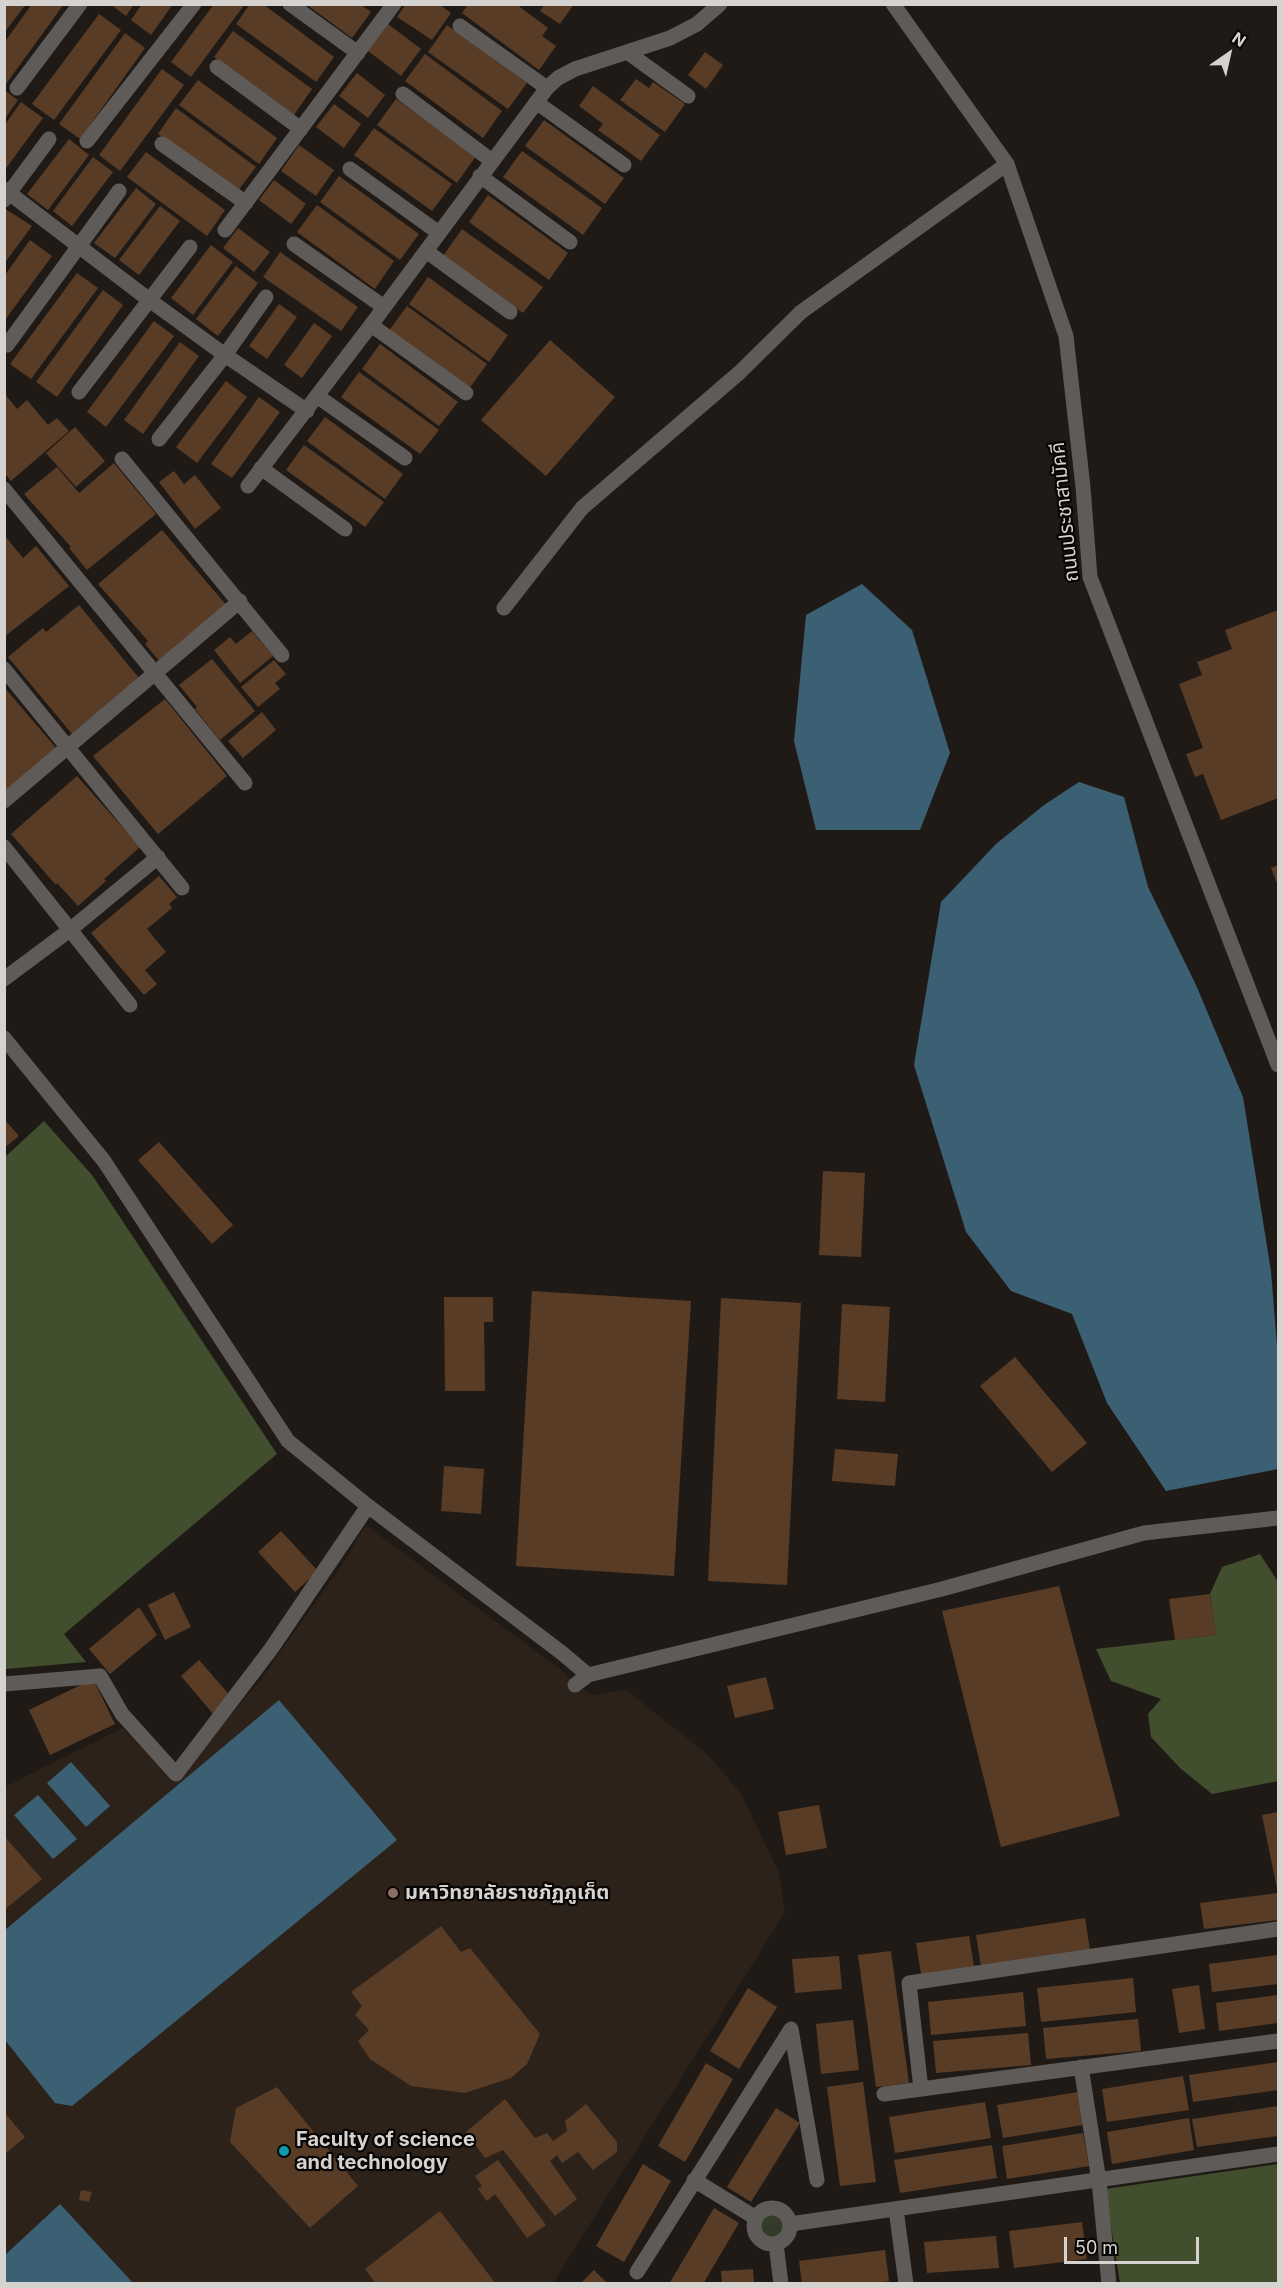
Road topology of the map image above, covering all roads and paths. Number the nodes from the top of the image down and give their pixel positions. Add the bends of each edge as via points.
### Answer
1 (80, 4) edge
2 (194, 4) edge
3 (290, 4) edge
4 (394, 4) edge
5 (720, 4) edge
6 (893, 4) edge
7 (460, 26) dead end
8 (627, 52) junction
9 (358, 53) junction
10 (217, 67) dead end
11 (17, 88) dead end
12 (547, 88) junction
13 (403, 94) dead end
14 (688, 96) dead end
15 (536, 102) junction
16 (301, 129) junction
17 (49, 139) dead end
18 (87, 141) dead end
19 (162, 144) dead end
20 (492, 161) junction
21 (1007, 164) junction
22 (624, 165) dead end
23 (350, 169) dead end
24 (480, 176) junction
25 (119, 191) dead end
26 (6, 194) edge
27 (246, 203) junction
28 (225, 230) dead end
29 (439, 233) junction
30 (570, 242) dead end
31 (294, 244) dead end
32 (78, 246) junction
33 (190, 247) dead end
34 (426, 251) junction
35 (267, 297) dead end
36 (148, 299) junction
37 (384, 307) junction
38 (510, 312) dead end
39 (371, 325) junction
40 (7, 345) dead end
41 (225, 355) junction
42 (79, 392) dead end
43 (466, 393) dead end
44 (317, 396) junction
45 (307, 411) junction
46 (159, 439) dead end
47 (405, 458) dead end
48 (122, 459) dead end
49 (261, 468) junction
50 (248, 486) dead end
51 (4, 489) edge
52 (345, 529) dead end
53 (240, 601) junction
54 (504, 608) dead end
55 (282, 655) dead end
56 (4, 669) edge
57 (155, 673) junction
58 (68, 747) junction
59 (245, 783) dead end
60 (4, 801) edge
61 (4, 847) edge
62 (158, 857) junction
63 (182, 888) dead end
64 (71, 929) junction
65 (4, 979) edge
66 (130, 1005) dead end
67 (4, 1038) edge
68 (1278, 1065) edge
69 (368, 1506) junction
70 (1278, 1518) edge
71 (588, 1675) junction
72 (4, 1684) edge
73 (575, 1685) dead end
74 (1278, 1929) edge
75 (1278, 2041) edge
76 (1081, 2067) junction
77 (921, 2089) junction
78 (884, 2094) dead end
79 (1278, 2154) edge
80 (694, 2180) junction
81 (817, 2180) dead end
82 (1099, 2181) junction
83 (896, 2209) junction
84 (756, 2218) junction
85 (790, 2224) junction
86 (776, 2244) junction
87 (637, 2272) dead end
88 (781, 2283) edge
89 (906, 2283) edge
90 (1109, 2283) edge

1 - 11 street
2 - 18 street
3 - 9 street
4 - 9 street
5 - 8 street via 697,24 670,38
6 - 21 street, ถนนประชาสามัคคี
7 - 12 street
8 - 12 street via 575,69
8 - 14 street
9 - 16 street
10 - 16 street
12 - 15 street
13 - 20 street
15 - 20 street
15 - 22 street
16 - 27 street
17 - 26 street
19 - 27 street
20 - 24 street
21 - 54 street via 801,312 739,373 582,508
21 - 68 street, ถนนประชาสามัคคี via 1066,336 1090,577
23 - 29 street
24 - 29 street
24 - 30 street
25 - 32 street
26 - 32 street
27 - 28 street
29 - 34 street
31 - 37 street
32 - 36 street
32 - 40 street
33 - 36 street
34 - 37 street
34 - 38 street
35 - 41 street
36 - 41 street
36 - 42 street
37 - 39 street
39 - 43 street
39 - 44 street
41 - 45 street
41 - 46 street
44 - 45 street
44 - 47 street
45 - 49 street
48 - 53 street
49 - 50 street
49 - 52 street
51 - 57 street
53 - 55 street
53 - 57 street
56 - 58 street
57 - 58 street
57 - 59 street
58 - 60 street
58 - 62 street
61 - 64 street
62 - 63 street
62 - 64 street
64 - 65 street
64 - 66 street
67 - 69 street via 104,1161 288,1441
69 - 71 street
69 - 72 street via 271,1649 176,1774 122,1714 100,1676
70 - 71 street via 1144,1533 942,1589
71 - 73 street
74 - 77 street via 909,1983
75 - 76 street
76 - 77 street
76 - 82 street
77 - 78 street
79 - 82 street
80 - 81 street via 790,2029
80 - 84 street
80 - 87 street
82 - 83 street
82 - 90 street
83 - 85 street
83 - 89 street
84 - 85 street via 765,2210 776,2208
84 - 86 street via 758,2237
85 - 86 street via 789,2233
86 - 88 street

